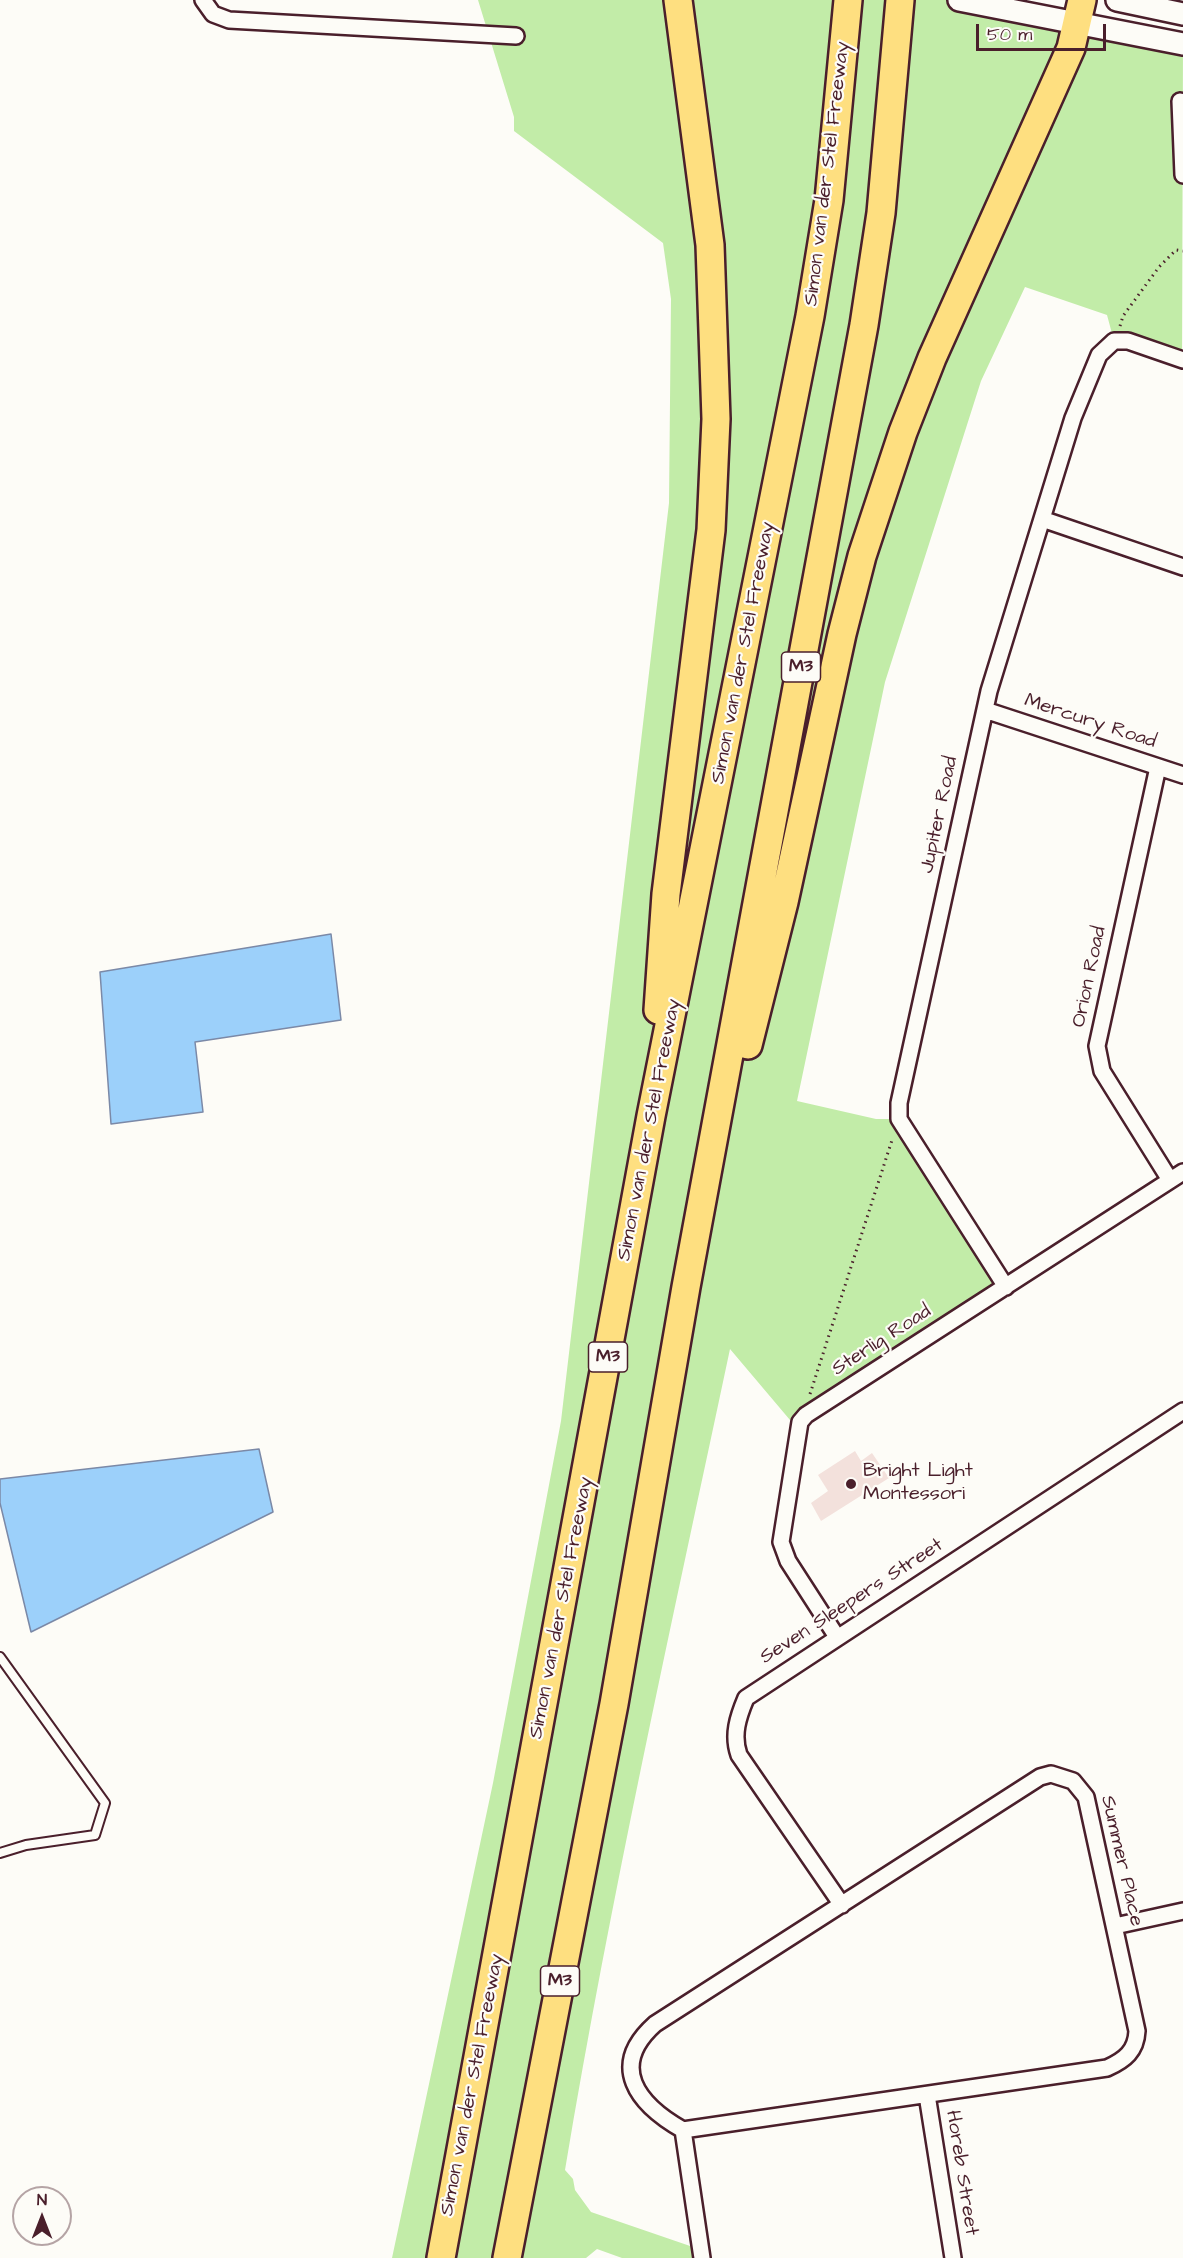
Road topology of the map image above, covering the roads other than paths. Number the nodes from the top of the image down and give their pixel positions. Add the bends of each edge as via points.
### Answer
1 (203, 0) edge
2 (678, 0) edge
3 (848, 0) edge
4 (900, 0) edge
5 (959, 0) edge
6 (1117, 0) edge
7 (1080, 12) edge
8 (1183, 14) edge
9 (516, 36) dead end
10 (1183, 44) edge
11 (1180, 101) dead end
12 (1183, 175) edge
13 (1183, 356) edge
14 (1042, 519) junction
15 (1183, 567) edge
16 (985, 710) junction
17 (1158, 766) junction
18 (1183, 775) edge
19 (651, 1116) junction
20 (711, 1157) junction
21 (1177, 1176) edge
22 (1006, 1287) junction
23 (1183, 1411) edge
24 (837, 1637) junction
25 (0, 1657) edge
26 (0, 1853) edge
27 (842, 1905) junction
28 (1183, 1911) edge
29 (1114, 1926) junction
30 (927, 2095) junction
31 (683, 2130) junction
32 (441, 2258) edge
33 (507, 2258) edge
34 (702, 2258) edge
35 (953, 2258) edge

1 - 9 street via 213,14 229,20
2 - 19 highway via 710,245 716,419 711,530 666,894
3 - 19 highway, Simon van der Stel Freeway / M3 via 829,200 810,316
4 - 20 highway, M3 via 881,213 864,325
5 - 7 main road
6 - 8 main road
7 - 10 main road
7 - 20 highway via 1071,48 932,358 862,556 741,1075 725,1130
11 - 12 street
13 - 14 street, Jupiter Road via 1128,341 1114,341 1099,355 1072,418
14 - 15 street
14 - 16 street, Jupiter Road
16 - 17 street, Mercury Road
16 - 22 street, Jupiter Road via 901,1091 899,1119
17 - 18 street, Mercury Road
17 - 21 street, Orion Road via 1098,1046 1102,1071
19 - 32 highway, Simon van der Stel Freeway / M3
20 - 33 highway, M3 via 614,1704
21 - 22 street, Sterlig Road
22 - 24 street, Sterlig Road via 800,1422 781,1542 788,1561
23 - 24 street, Seven Sleepers Street
24 - 27 street, Seven Sleepers Street via 746,1698 736,1746
25 - 26 lane via 105,1803 96,1835 26,1845
27 - 29 street, Summer Place via 1040,1777 1051,1774 1073,1781 1086,1797
27 - 31 street, Summer Place via 655,2024 640,2038 630,2063 633,2080 646,2103
28 - 29 street
29 - 30 street, Summer Place via 1137,2031 1137,2040 1128,2056 1107,2068
30 - 31 street, Summer Place
30 - 35 street, Horeb Street
31 - 34 street

